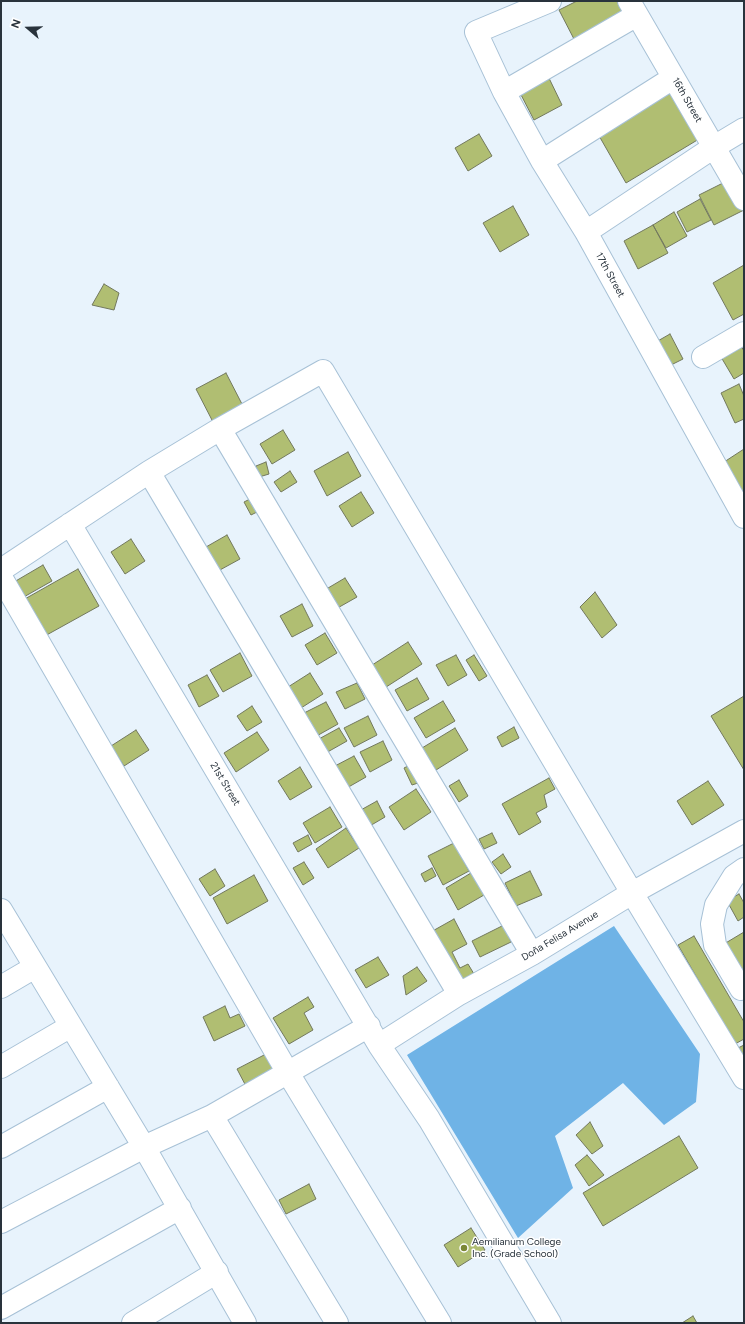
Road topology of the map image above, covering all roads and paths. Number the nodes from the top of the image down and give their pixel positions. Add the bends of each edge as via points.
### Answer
1 (550, 1) edge
2 (633, 8) edge
3 (674, 78) junction
4 (504, 92) junction
5 (744, 129) edge
6 (714, 147) junction
7 (542, 161) junction
8 (744, 199) edge
9 (586, 232) junction
10 (744, 332) edge
11 (703, 357) dead end
12 (220, 429) junction
13 (149, 472) junction
14 (744, 517) edge
15 (70, 524) junction
16 (1, 570) edge
17 (1, 577) edge
18 (744, 831) edge
19 (744, 869) edge
20 (632, 892) junction
21 (1, 910) edge
22 (532, 954) junction
23 (35, 967) junction
24 (1, 987) edge
25 (741, 989) dead end
26 (459, 994) junction
27 (71, 1026) junction
28 (374, 1036) junction
29 (1, 1066) edge
30 (288, 1073) junction
31 (744, 1078) edge
32 (108, 1087) junction
33 (212, 1116) junction
34 (1, 1147) edge
35 (144, 1147) junction
36 (180, 1208) junction
37 (1, 1222) edge
38 (217, 1272) junction
39 (1, 1308) edge
40 (133, 1323) edge
41 (246, 1323) edge
42 (337, 1323) edge
43 (440, 1323) edge
44 (550, 1323) edge

1 - 4 street, 17th Street via 476,32
2 - 3 street, 16th Street
2 - 4 street
3 - 6 street, 16th Street
3 - 7 street
4 - 7 street, 17th Street
5 - 6 street
6 - 8 street, 16th Street
6 - 9 street
7 - 9 street, 17th Street
9 - 14 street, 17th Street
10 - 11 street
12 - 13 street
12 - 20 street via 323,371
12 - 22 street
13 - 15 street
13 - 26 street
15 - 16 street
15 - 28 street, 21st Street
17 - 30 street
18 - 20 street, Doña Felisa Avenue
19 - 25 street via 734,876 716,905 712,924 715,945
20 - 22 street, Doña Felisa Avenue
20 - 31 street
21 - 23 street
22 - 26 street, Doña Felisa Avenue
23 - 24 street
23 - 27 street
26 - 28 street, Doña Felisa Avenue
27 - 29 street
27 - 32 street
28 - 30 street, Doña Felisa Avenue
28 - 44 street, 21st Street via 429,1119
30 - 33 street, Doña Felisa Avenue
30 - 43 street
32 - 34 street
32 - 35 street
33 - 35 street, Doña Felisa Avenue
33 - 42 street
35 - 36 street
35 - 37 street, Doña Felisa Avenue
36 - 38 street
36 - 39 street
38 - 40 street
38 - 41 street

